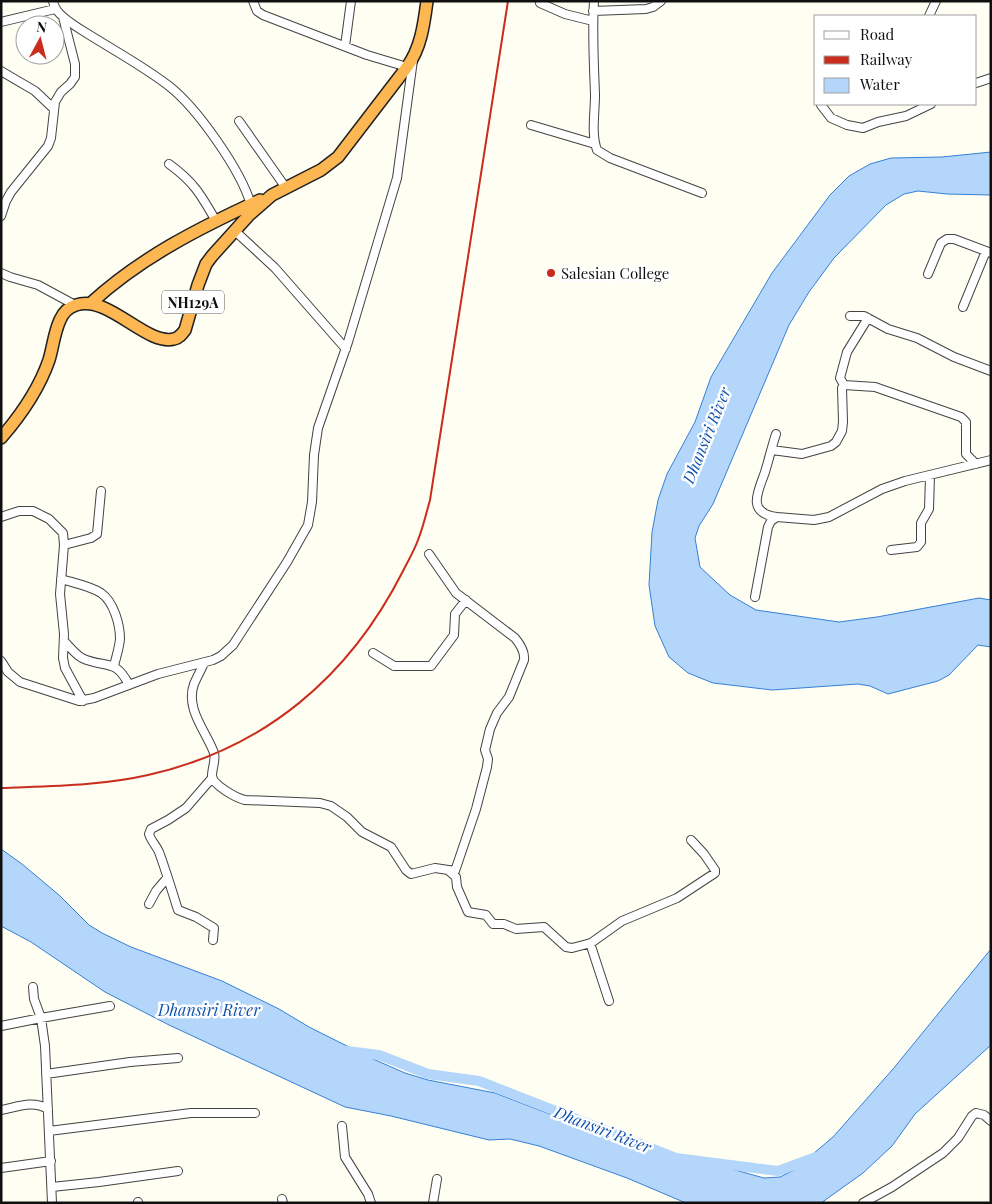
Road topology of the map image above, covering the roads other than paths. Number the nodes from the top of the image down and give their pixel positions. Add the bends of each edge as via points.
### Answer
1 (253, 1) edge
2 (351, 1) edge
3 (427, 1) edge
4 (594, 1) edge
5 (661, 1) edge
6 (936, 1) edge
7 (540, 3) dead end
8 (54, 5) edge
9 (593, 11) junction
10 (929, 15) edge
11 (65, 19) edge
12 (593, 21) junction
13 (1, 22) edge
14 (65, 26) edge
15 (345, 46) junction
16 (410, 63) junction
17 (1, 71) edge
18 (991, 78) edge
19 (977, 83) edge
20 (821, 105) dead end
21 (929, 105) edge
22 (54, 109) junction
23 (239, 121) dead end
24 (531, 125) dead end
25 (595, 144) junction
26 (170, 164) dead end
27 (286, 188) junction
28 (702, 193) dead end
29 (272, 196) junction
30 (250, 205) junction
31 (1, 216) edge
32 (216, 221) junction
33 (235, 231) junction
34 (988, 252) edge
35 (1, 273) edge
36 (928, 274) dead end
37 (91, 303) junction
38 (76, 305) junction
39 (963, 307) dead end
40 (850, 316) dead end
41 (868, 318) junction
42 (346, 349) junction
43 (991, 371) edge
44 (844, 385) junction
45 (776, 434) dead end
46 (1, 438) edge
47 (772, 450) junction
48 (991, 460) edge
49 (976, 464) junction
50 (930, 476) junction
51 (101, 490) dead end
52 (1, 517) edge
53 (776, 517) junction
54 (64, 545) junction
55 (891, 550) dead end
56 (429, 554) dead end
57 (61, 579) junction
58 (756, 597) dead end
59 (466, 600) junction
60 (64, 641) junction
61 (373, 653) dead end
62 (1, 661) edge
63 (204, 663) junction
64 (114, 666) junction
65 (128, 685) junction
66 (83, 701) junction
67 (212, 778) junction
68 (691, 840) dead end
69 (447, 870) junction
70 (167, 878) junction
71 (149, 904) dead end
72 (213, 940) dead end
73 (590, 943) junction
74 (34, 987) dead end
75 (609, 1001) dead end
76 (110, 1006) dead end
77 (41, 1018) junction
78 (1, 1026) edge
79 (178, 1058) dead end
80 (46, 1074) junction
81 (48, 1109) junction
82 (1, 1110) edge
83 (255, 1113) dead end
84 (991, 1121) edge
85 (342, 1126) dead end
86 (49, 1131) junction
87 (51, 1161) junction
88 (1, 1168) edge
89 (178, 1171) dead end
90 (437, 1179) dead end
91 (52, 1187) junction
92 (52, 1203) edge
93 (371, 1203) edge
94 (433, 1203) edge
95 (863, 1203) edge

1 - 15 street via 257,12 262,15
2 - 15 street
3 - 16 highway, NH129A via 422,32
4 - 9 street
5 - 9 street via 653,7
6 - 10 street
7 - 12 street
8 - 13 street
9 - 12 street
11 - 30 street via 179,95 229,160 246,189
12 - 25 street
14 - 22 street via 76,73 74,80 57,98
15 - 16 street
16 - 27 highway, NH129A via 338,156 321,170
16 - 42 street via 397,178
17 - 22 street via 36,91
18 - 19 street
20 - 21 street via 831,118 862,128 906,116
22 - 31 street via 50,142 11,192
23 - 27 street
24 - 25 street
25 - 28 street via 610,158
26 - 32 street via 194,185
27 - 29 highway, NH129A
29 - 30 highway, NH129A
29 - 33 highway, NH129A
30 - 32 highway, NH129A
32 - 37 highway, NH129A via 166,248 115,282
33 - 37 highway, NH129A via 206,264 185,330 180,336 159,338
33 - 42 street via 276,268
34 - 36 street via 947,238 941,243
34 - 39 street
35 - 38 street via 38,285
37 - 38 highway
38 - 46 highway via 60,320 50,358 36,389
40 - 41 street
41 - 43 street
41 - 44 street via 847,352 840,378
42 - 63 street via 318,428 311,516 306,531 233,645 221,656
44 - 47 street via 841,394 842,430 836,442 802,454
44 - 49 street via 875,387 961,417 966,422 966,454
45 - 47 street
47 - 53 street via 756,500 763,513
48 - 49 street
49 - 50 street
50 - 53 street via 882,489 829,516 814,520
50 - 55 street via 929,509 921,523 921,542 917,547
51 - 54 street via 97,534
52 - 54 street via 20,511 38,513 59,528
53 - 58 street via 768,527
54 - 57 street
56 - 59 street via 450,586
57 - 60 street
57 - 64 street via 100,592 110,601 120,635
59 - 61 street via 455,614 454,635 431,666 394,666
59 - 69 street via 515,638 524,657 509,697 490,729 485,750 487,767 457,869
60 - 64 street via 80,657
60 - 66 street via 65,668
62 - 66 street via 20,682
63 - 65 street
63 - 67 street via 193,689 193,706 214,754
64 - 65 street via 124,674
65 - 66 street
67 - 69 street via 240,799 331,806 362,832 391,848 411,874 431,869
67 - 70 street via 186,808 151,829 150,838
68 - 73 street via 715,873 677,898 622,921
69 - 73 street via 456,876 457,888 470,913 484,914 492,924 514,928 544,926 569,948
70 - 71 street
70 - 72 street via 178,910 212,927
73 - 75 street
74 - 77 street via 34,999
76 - 77 street
77 - 78 street
77 - 80 street
79 - 80 street
80 - 81 street
81 - 82 street via 31,1104
81 - 86 street
83 - 86 street via 191,1113
84 - 95 street via 976,1113 943,1153
85 - 93 street via 344,1157
86 - 87 street
87 - 88 street
87 - 91 street
89 - 91 street
90 - 94 street
91 - 92 street

